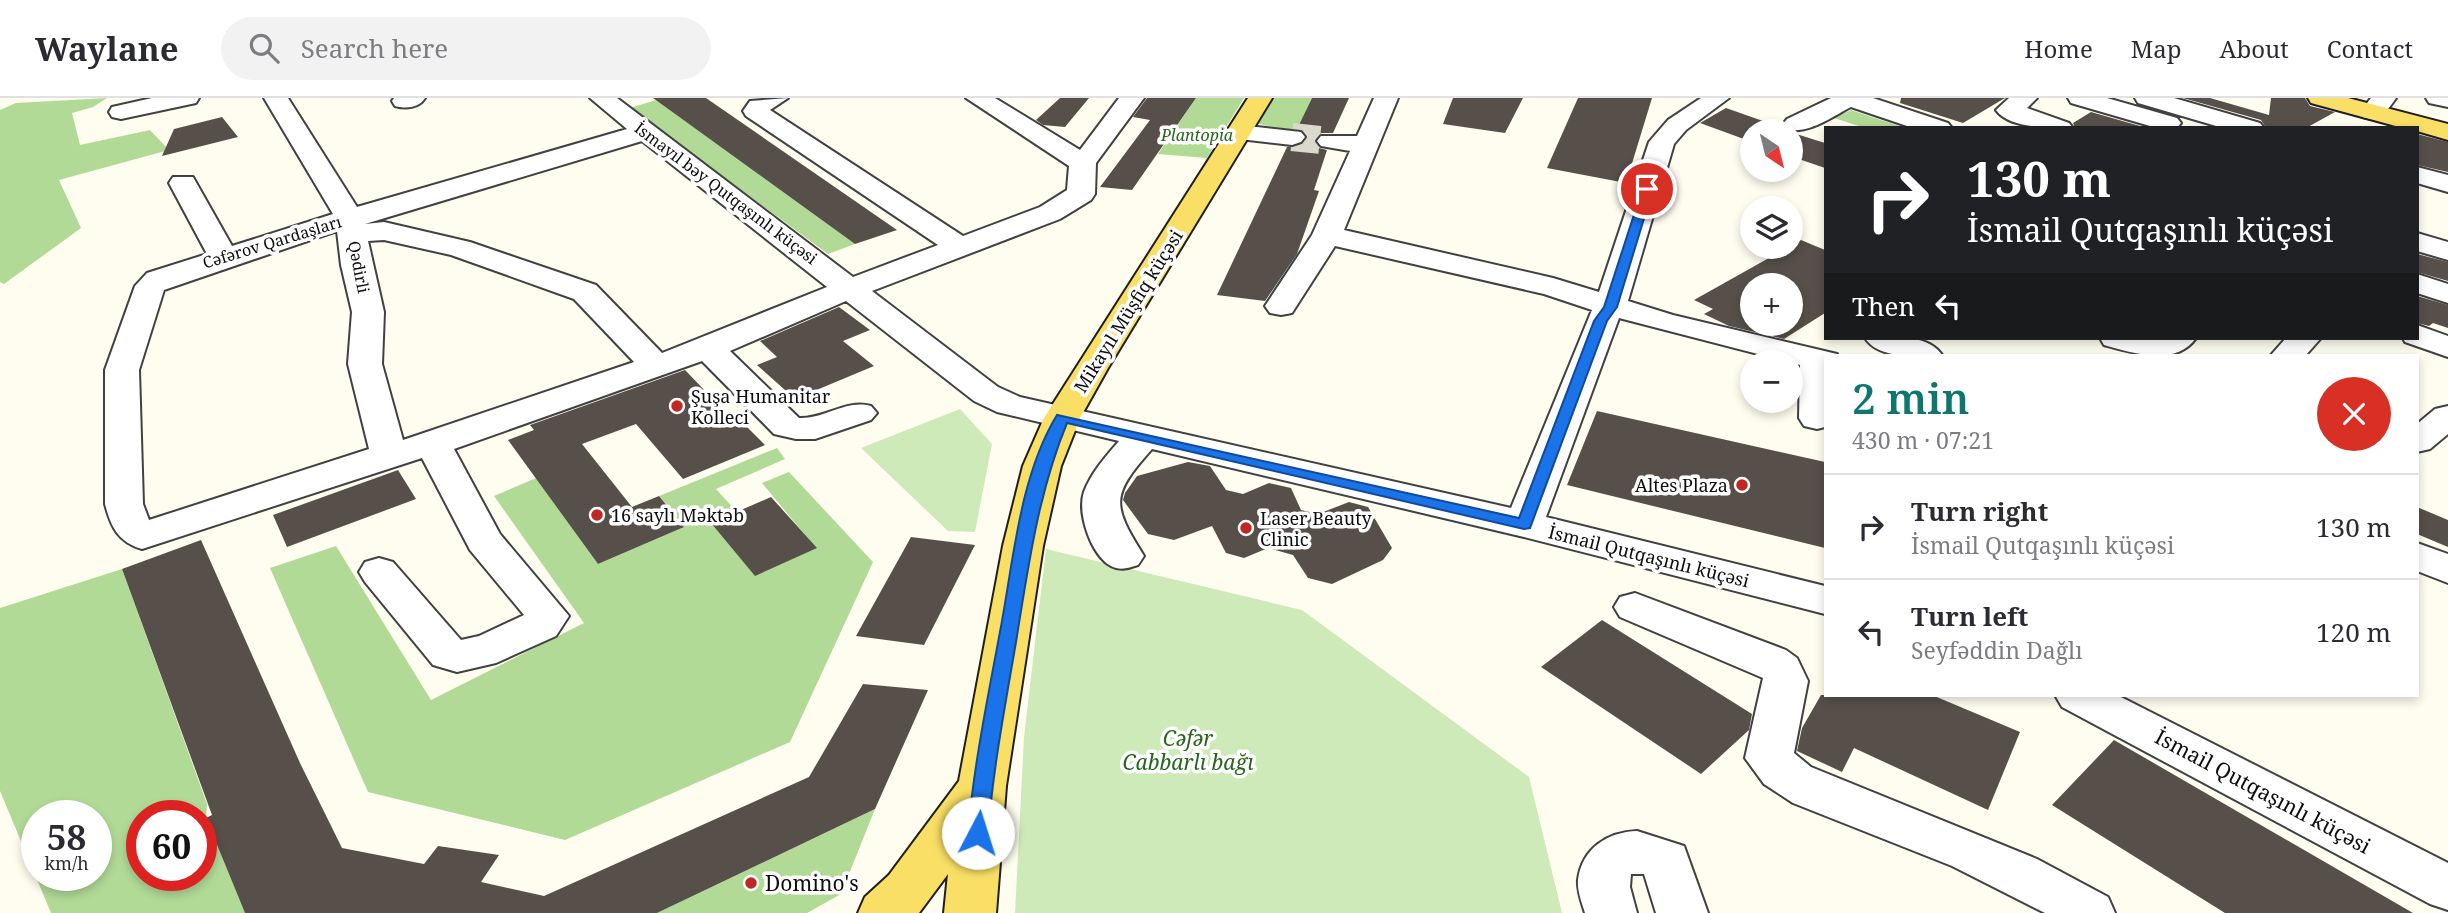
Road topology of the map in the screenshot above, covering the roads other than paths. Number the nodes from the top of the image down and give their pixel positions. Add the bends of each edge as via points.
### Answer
1 (187, 98) edge
2 (276, 98) edge
3 (602, 98) edge
4 (776, 98) edge
5 (978, 98) edge
6 (1132, 98) edge
7 (1260, 98) edge
8 (1386, 98) edge
9 (1717, 98) edge
10 (1849, 98) edge
11 (2025, 98) edge
12 (2080, 98) edge
13 (2147, 98) edge
14 (2438, 98) edge
15 (2310, 100) edge
16 (2448, 100) edge
17 (1890, 103) edge
18 (2378, 105) edge
19 (121, 112) dead end
20 (1803, 121) edge
21 (2168, 123) dead end
22 (1935, 126) edge
23 (2054, 126) edge
24 (2234, 126) edge
25 (2392, 126) edge
26 (646, 132) junction
27 (2448, 132) edge
28 (1240, 133) junction
29 (2419, 134) edge
30 (1292, 137) tunnel mouth
31 (1330, 141) tunnel mouth
32 (2448, 141) edge
33 (1368, 145) junction
34 (1083, 163) junction
35 (2419, 176) edge
36 (183, 183) dead end
37 (2448, 184) edge
38 (351, 226) junction
39 (1327, 235) junction
40 (2419, 243) edge
41 (960, 247) junction
42 (2448, 251) edge
43 (223, 257) junction
44 (2419, 285) edge
45 (851, 288) junction
46 (2448, 294) edge
47 (1281, 306) dead end
48 (1611, 307) junction
49 (2419, 336) edge
50 (1876, 340) edge
51 (1884, 340) edge
52 (2125, 340) edge
53 (2178, 340) edge
54 (2303, 340) edge
55 (2448, 347) edge
56 (708, 348) junction
57 (1863, 354) edge
58 (1922, 354) edge
59 (2288, 354) edge
60 (1821, 361) edge
61 (654, 364) junction
62 (859, 413) dead end
63 (2448, 417) edge
64 (1062, 418) junction
65 (1817, 418) dead end
66 (1144, 436) junction
67 (2419, 439) edge
68 (433, 444) junction
69 (389, 455) junction
70 (1524, 524) junction
71 (1124, 556) dead end
72 (2419, 557) edge
73 (2448, 569) edge
74 (379, 572) dead end
75 (1824, 600) edge
76 (1634, 607) dead end
77 (2082, 697) edge
78 (982, 786) junction
79 (2447, 884) edge
80 (884, 913) edge
81 (970, 913) edge
82 (1611, 913) edge
83 (1682, 913) edge
84 (2089, 913) edge

1 - 19 street
2 - 38 street, Qədirli
3 - 26 street, İsmayıl bəy Qutqaşınlı küçəsi
4 - 41 street via 755,111
5 - 34 street
6 - 34 street
7 - 28 main road, Mikayıl Müşfiq küçəsi
8 - 33 street
9 - 48 street via 1676,125 1662,142
10 - 17 street
10 - 20 street
11 - 23 street via 2008,110
12 - 21 street
13 - 24 street
14 - 16 street
15 - 18 main road
15 - 25 main road
17 - 22 street
18 - 27 main road
26 - 38 street, Cəfərov Qardaşları
26 - 45 street, İsmayıl bəy Qutqaşınlı küçəsi
28 - 30 street
28 - 64 main road, Mikayıl Müşfiq küçəsi
29 - 32 main road
31 - 33 street
33 - 39 street
34 - 41 street via 1081,194 1050,213
35 - 37 street
36 - 43 street
38 - 43 street, Cəfərov Qardaşları
38 - 61 street via 460,248 585,292
38 - 69 street, Qədirli via 368,312 365,364
39 - 47 street
39 - 48 street via 1553,287
40 - 42 street
41 - 45 street
43 - 69 street, Cəfərov Qardaşları via 150,286 122,370 124,504 130,525 142,536
44 - 46 street
45 - 56 street
45 - 64 street, İsmayıl bəy Qutqaşınlı küçəsi via 986,394
48 - 60 street
48 - 70 street via 1601,321 1585,407
49 - 55 street
50 - 57 street
51 - 58 street
52 - 53 street via 2157,347
54 - 59 street
56 - 61 street
56 - 62 street via 788,426 817,428
60 - 65 street
61 - 68 street
63 - 67 street
64 - 66 street, İsmail Qutqaşınlı küçəsi
64 - 78 main road, Mikayıl Müşfiq küçəsi via 1032,505
66 - 70 street, İsmail Qutqaşınlı küçəsi
66 - 71 street via 1108,478 1099,511 1102,526
68 - 69 street
68 - 74 street via 484,541 548,616 541,625 456,658
70 - 75 street, İsmail Qutqaşınlı küçəsi
72 - 73 street
76 - 84 street via 1781,669 1786,681 1769,758 1780,772 2028,879
77 - 79 street, İsmail Qutqaşınlı küçəsi
78 - 80 main road, Mikayıl Müşfiq küçəsi via 907,891
78 - 81 main road, Mikayıl Müşfiq küçəsi
82 - 83 street via 1603,881 1609,863 1627,850 1649,851 1665,861

